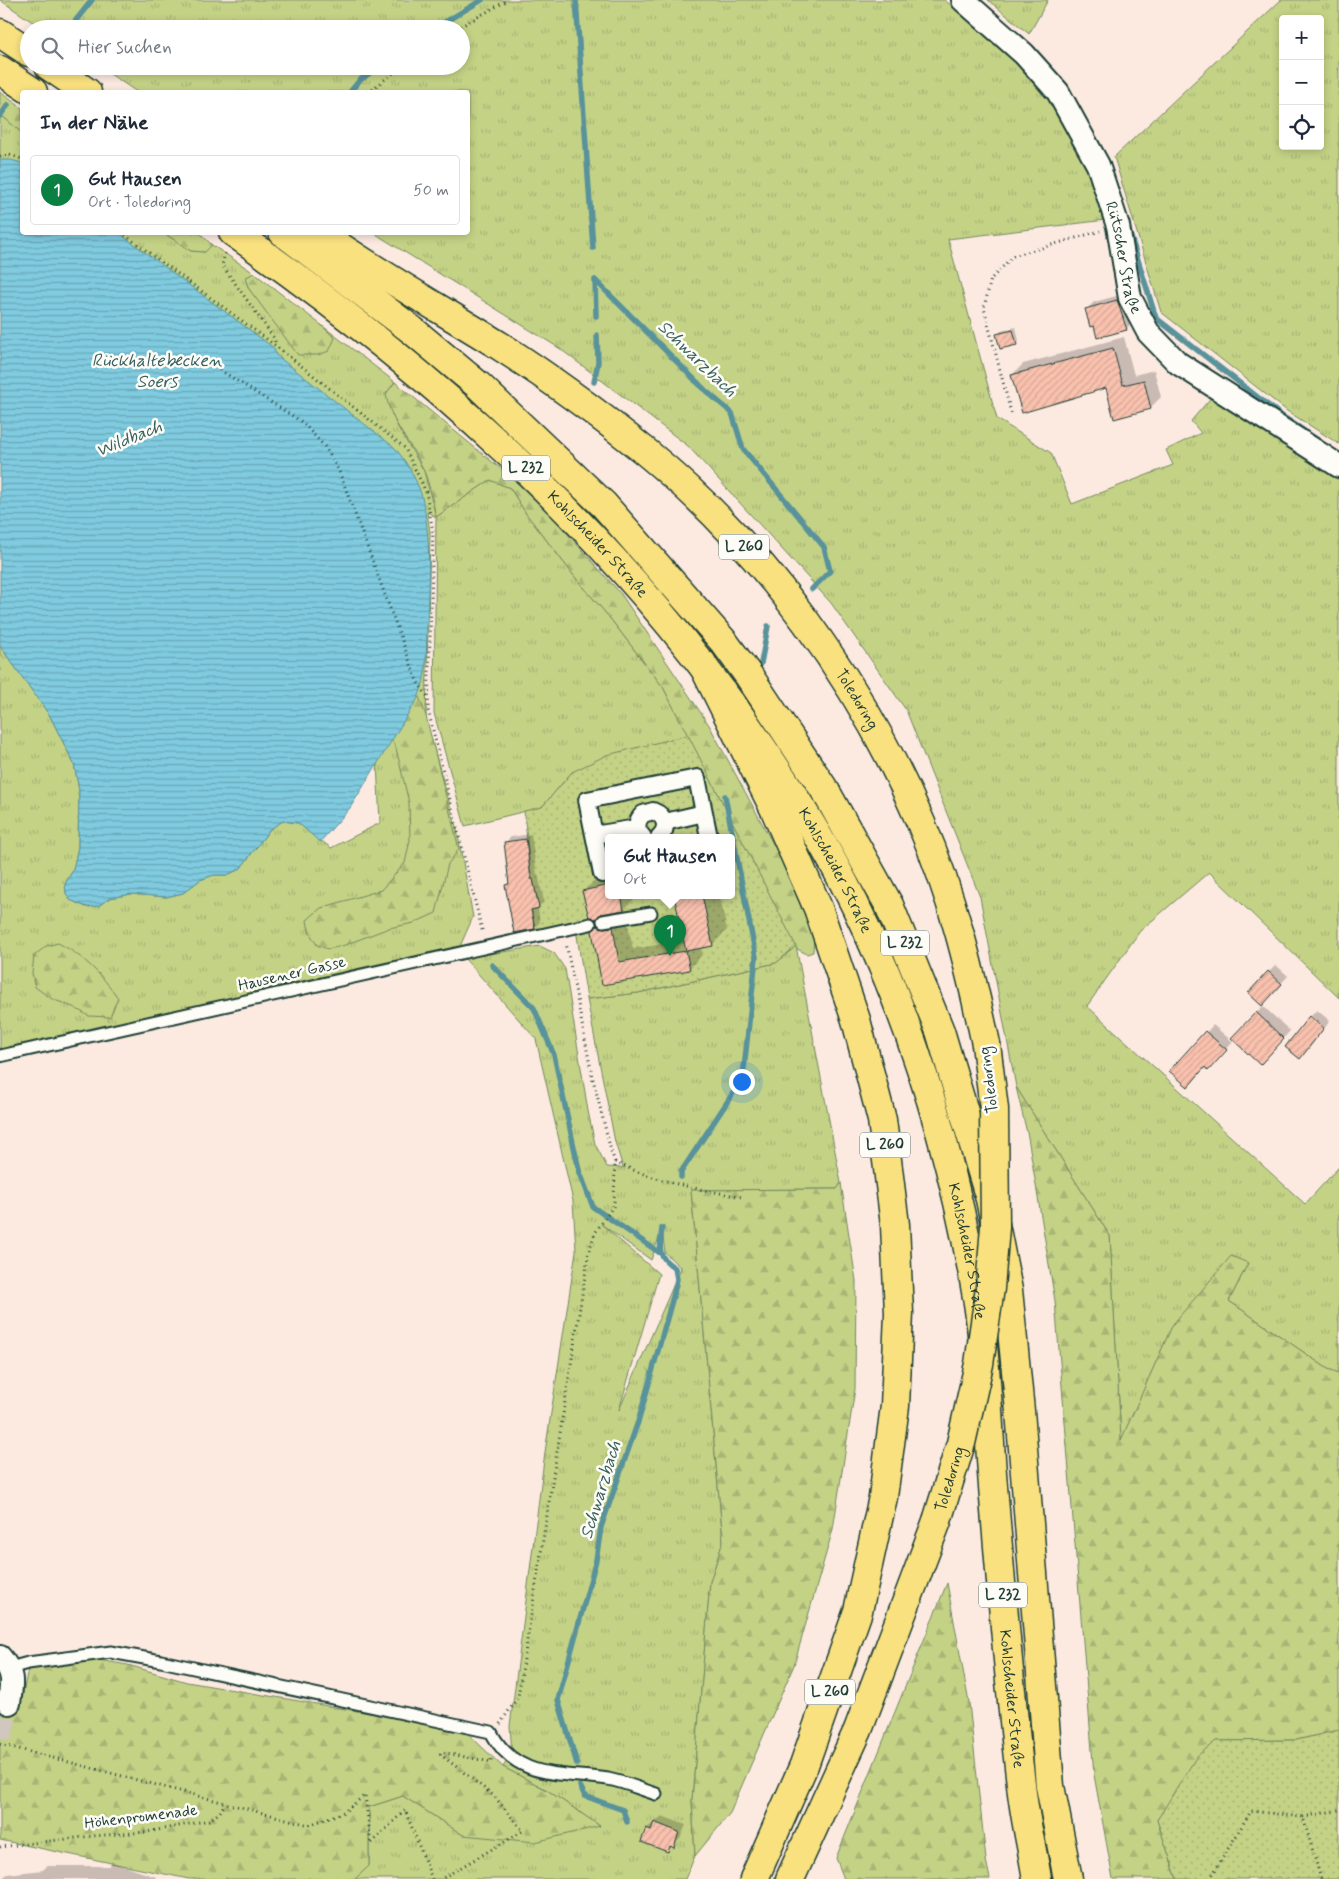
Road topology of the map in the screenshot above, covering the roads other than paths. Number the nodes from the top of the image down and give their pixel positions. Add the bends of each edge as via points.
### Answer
1 (963, 0) edge
2 (0, 33) edge
3 (20, 46) edge
4 (0, 70) edge
5 (62, 75) edge
6 (30, 90) edge
7 (84, 90) edge
8 (287, 235) edge
9 (322, 235) edge
10 (230, 240) edge
11 (1339, 466) edge
12 (702, 663) junction
13 (704, 812) junction
14 (662, 830) edge
15 (640, 833) edge
16 (617, 834) edge
17 (708, 834) edge
18 (594, 835) junction
19 (605, 835) edge
20 (605, 873) edge
21 (651, 913) dead end
22 (603, 921) dead end
23 (590, 924) dead end
24 (0, 1056) edge
25 (5, 1663) edge
26 (9, 1703) tunnel mouth
27 (656, 1794) dead end
28 (754, 1879) edge
29 (790, 1879) edge
30 (1037, 1879) edge
31 (1068, 1879) edge

1 - 11 street, Rütscher Straße via 1024,54 1058,92 1098,165 1118,226 1130,298 1148,332 1178,363
2 - 3 main road
4 - 6 main road
5 - 7 main road
8 - 31 main road, Kohlscheider Straße / L 232 via 412,330 478,385 604,505 750,676 826,792 889,904 940,1031 990,1198 1008,1290 1050,1786
9 - 29 main road, Toledoring / L 260, bridge via 502,347 646,452 726,526 796,609 838,670 882,744 921,823 947,891 969,964 986,1044 994,1108 995,1227 979,1364 961,1442 937,1521 858,1730
10 - 12 main road, Kohlscheider Straße / L 232 via 326,298 524,466 645,593
12 - 28 main road, L 260 via 775,810 818,908 856,1020 882,1120 895,1225 899,1314 895,1406 883,1497 858,1611 804,1765
12 - 30 main road, Kohlscheider Straße / L 232 via 802,810 863,921 890,983 940,1131 979,1309 1021,1788
13 - 14 street
13 - 17 street
13 - 18 street via 697,778 587,800
14 - 15 street via 658,813 648,812 639,818
15 - 16 street
18 - 19 street
18 - 20 street via 602,874
21 - 22 lane
23 - 24 lane, Hausener Gasse
25 - 26 street via 12,1685
25 - 27 lane via 111,1652 491,1732 498,1746 517,1764 559,1776 609,1780

